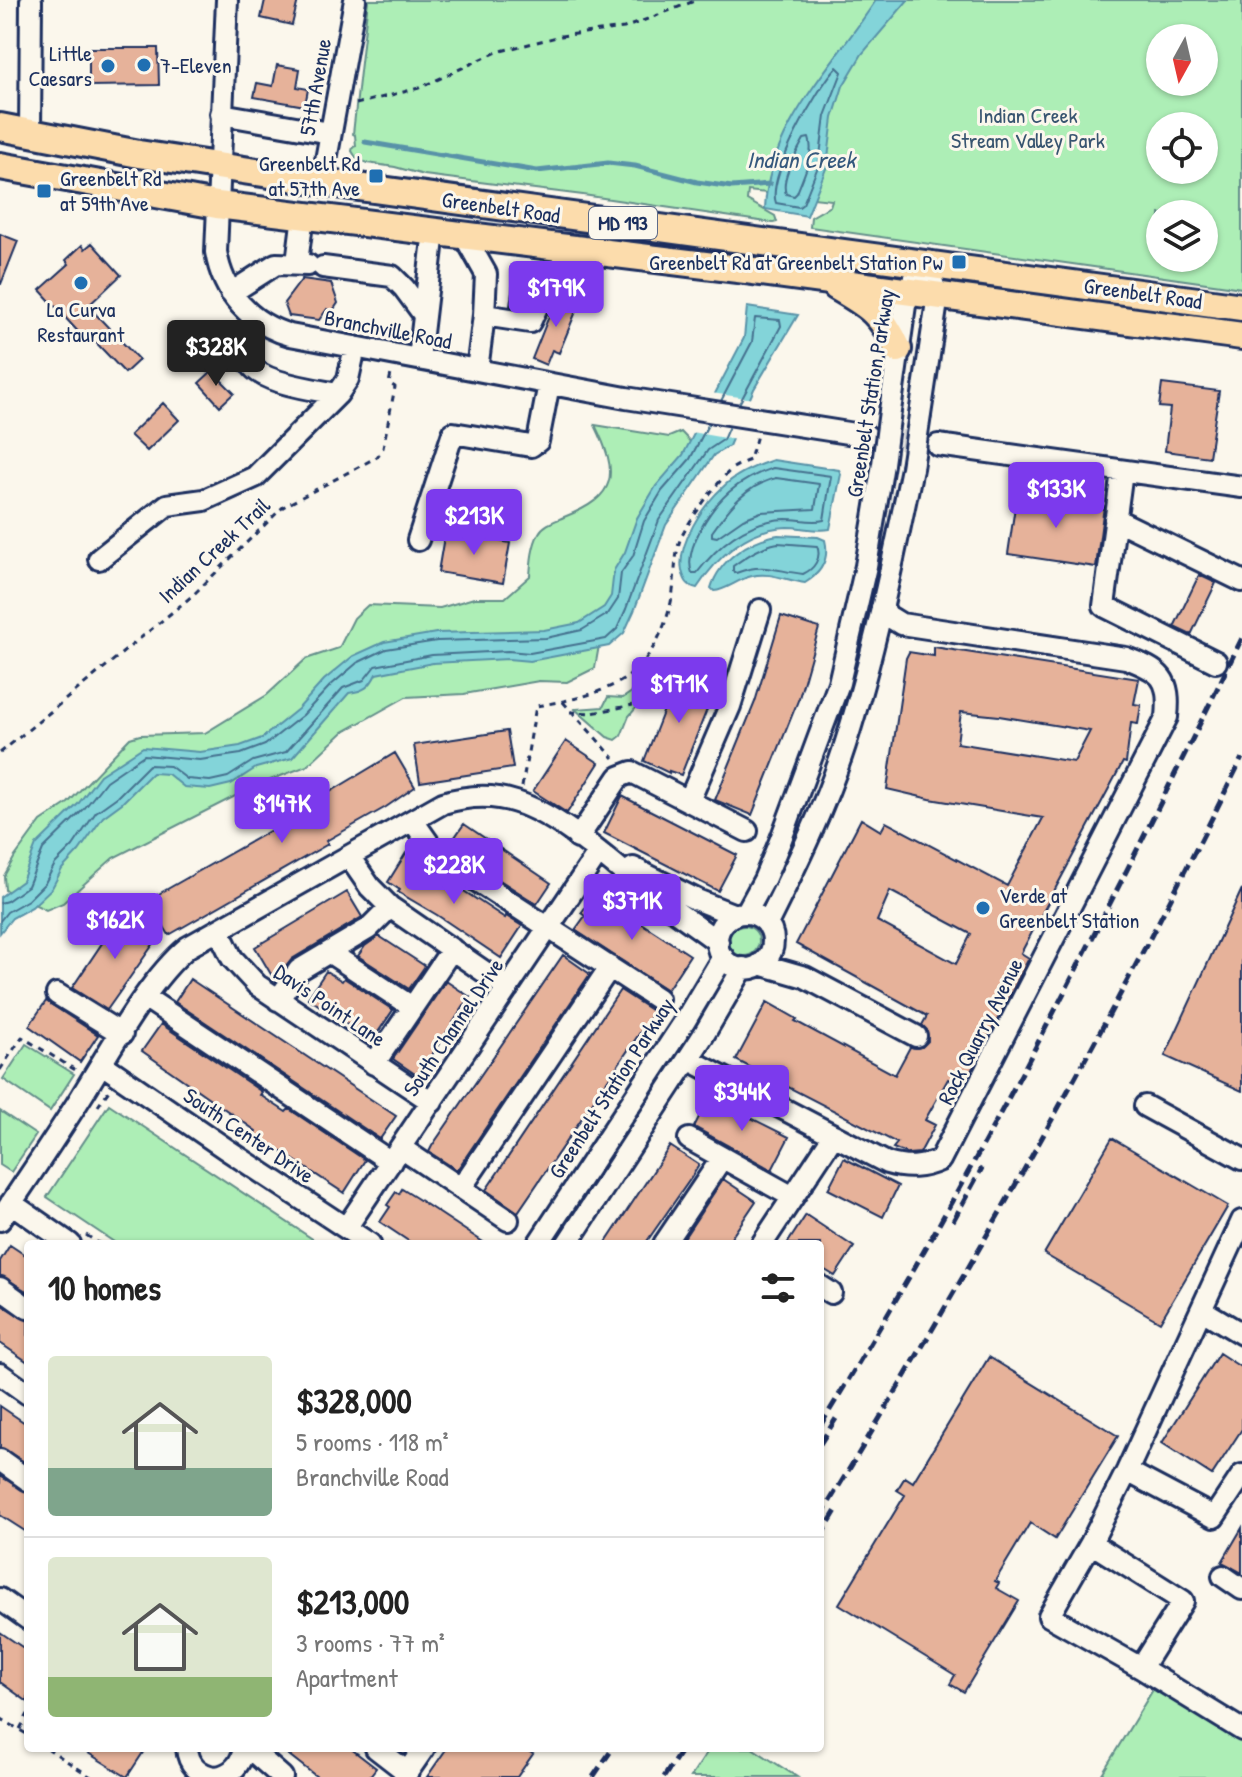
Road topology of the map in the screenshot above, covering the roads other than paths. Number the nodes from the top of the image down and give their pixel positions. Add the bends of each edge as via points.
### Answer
1 (31, 0) edge
2 (227, 0) edge
3 (355, 0) edge
4 (221, 114) junction
5 (0, 127) edge
6 (30, 133) junction
7 (330, 133) junction
8 (0, 166) edge
9 (218, 167) junction
10 (322, 182) junction
11 (217, 205) junction
12 (303, 215) junction
13 (434, 231) junction
14 (464, 235) junction
15 (575, 248) junction
16 (925, 264) junction
17 (309, 265) junction
18 (827, 281) junction
19 (907, 291) junction
20 (231, 293) junction
21 (938, 295) junction
22 (1242, 307) edge
23 (424, 315) junction
24 (484, 315) junction
25 (252, 317) junction
26 (1242, 336) edge
27 (355, 347) junction
28 (898, 349) junction
29 (419, 359) junction
30 (477, 370) junction
31 (549, 384) junction
32 (338, 394) junction
33 (867, 436) tunnel mouth
34 (938, 445) tunnel mouth
35 (1122, 471) junction
36 (1242, 487) edge
37 (1115, 519) junction
38 (418, 540) dead end
39 (99, 559) dead end
40 (1242, 581) edge
41 (882, 607) junction
42 (760, 610) dead end
43 (1216, 662) dead end
44 (689, 801) junction
45 (413, 821) junction
46 (747, 831) dead end
47 (578, 838) junction
48 (601, 854) junction
49 (350, 858) junction
50 (390, 907) junction
51 (740, 914) junction
52 (767, 924) junction
53 (549, 926) junction
54 (219, 931) junction
55 (773, 945) junction
56 (452, 949) junction
57 (720, 950) junction
58 (330, 953) junction
59 (751, 966) junction
60 (610, 967) junction
61 (805, 977) junction
62 (508, 988) junction
63 (57, 994) dead end
64 (146, 998) junction
65 (658, 999) dead end
66 (278, 1000) junction
67 (412, 1007) junction
68 (122, 1034) junction
69 (916, 1036) dead end
70 (688, 1059) junction
71 (374, 1064) junction
72 (93, 1070) junction
73 (432, 1102) junction
74 (1145, 1106) dead end
75 (834, 1135) junction
76 (689, 1139) dead end
77 (396, 1155) junction
78 (722, 1158) junction
79 (1242, 1159) edge
80 (461, 1188) junction
81 (793, 1197) junction
82 (6, 1212) edge
83 (508, 1220) dead end
84 (1242, 1221) edge
85 (346, 1228) junction
86 (78, 1240) edge
87 (364, 1240) edge
88 (541, 1240) edge
89 (570, 1240) edge
90 (667, 1240) edge
91 (765, 1240) edge
92 (0, 1288) edge
93 (24, 1305) edge
94 (1202, 1310) junction
95 (1242, 1334) edge
96 (0, 1374) edge
97 (24, 1391) edge
98 (0, 1460) edge
99 (1127, 1471) junction
100 (1242, 1475) edge
101 (24, 1477) edge
102 (1091, 1543) junction
103 (1223, 1576) dead end
104 (1242, 1589) edge
105 (0, 1599) edge
106 (24, 1616) edge
107 (1141, 1668) junction
108 (1242, 1730) edge
109 (244, 1752) edge
110 (251, 1752) edge
111 (381, 1752) edge
112 (421, 1752) edge
113 (188, 1759) edge
114 (406, 1774) edge
115 (227, 1776) edge
116 (208, 1777) edge
117 (282, 1777) edge

1 - 6 street
2 - 4 street, Branchville Road
3 - 7 street, 57th Avenue
4 - 7 street
4 - 9 street, Branchville Road
5 - 6 main road, Greenbelt Road / MD 193
6 - 9 main road, Greenbelt Road / MD 193
7 - 10 street, 57th Avenue
8 - 11 main road, Greenbelt Road / MD 193
9 - 10 main road, Greenbelt Road / MD 193
9 - 11 street, Branchville Road
10 - 16 main road, Greenbelt Road / MD 193
11 - 12 main road, Greenbelt Road / MD 193
11 - 20 street, Branchville Road via 218,262
12 - 13 main road, Greenbelt Road / MD 193
12 - 17 street
13 - 14 main road, Greenbelt Road / MD 193
13 - 23 street
14 - 15 main road, Greenbelt Road / MD 193
14 - 24 street via 486,274
15 - 18 main road, Greenbelt Road / MD 193
15 - 24 street via 530,322
16 - 19 street, Greenbelt Station Parkway
16 - 21 street
16 - 22 main road, Greenbelt Road / MD 193
17 - 20 street via 276,264
17 - 23 street via 392,276
18 - 19 main road, Greenbelt Road / MD 193
18 - 28 main road via 872,308
19 - 21 main road, Greenbelt Road / MD 193
19 - 28 street, Greenbelt Station Parkway
20 - 25 street, Branchville Road
21 - 26 main road, Greenbelt Road / MD 193
21 - 41 street, bridge via 912,468
23 - 29 street
24 - 30 street
25 - 27 street, Branchville Road via 276,331
25 - 32 street via 249,358 254,370
27 - 29 street, Branchville Road
27 - 32 street via 348,379
28 - 51 street, Greenbelt Station Parkway, bridge via 866,566 839,683 764,880
29 - 30 street, Branchville Road
30 - 31 street, Branchville Road
31 - 33 street, Branchville Road
31 - 38 street via 538,441 531,446 453,433
32 - 39 street via 255,477 204,500 167,505
34 - 35 street
35 - 36 street
35 - 37 street
37 - 40 street
37 - 43 street via 1104,606
41 - 52 street via 844,748 804,850
41 - 75 street, Rock Quarry Avenue via 901,624 1126,658 1160,674 1169,701 1167,717 940,1160 902,1167
42 - 44 street via 730,706
44 - 46 street
44 - 47 street via 638,773 624,774
45 - 47 street via 464,797 517,802
45 - 49 street
45 - 53 street via 437,855
47 - 48 street
48 - 51 street via 697,900
48 - 53 street, South Channel Drive
48 - 57 street
49 - 50 street
49 - 54 street
50 - 56 street
50 - 58 street via 368,929
51 - 52 street via 757,916
51 - 57 street via 720,928
52 - 55 street
53 - 60 street
53 - 62 street, South Channel Drive
54 - 64 street via 176,957
54 - 66 street, Davis Point Lane via 241,971
55 - 59 street via 768,956
55 - 61 street
56 - 62 street
56 - 67 street
57 - 59 street via 732,965
57 - 88 street, Greenbelt Station Parkway via 683,1024
58 - 66 street via 299,970
58 - 67 street
59 - 61 street
59 - 70 street
60 - 65 street
60 - 80 street
61 - 69 street
62 - 73 street, South Channel Drive
63 - 68 street
64 - 68 street
64 - 77 street
66 - 71 street, Davis Point Lane
67 - 71 street
68 - 72 street
70 - 75 street, Rock Quarry Avenue
70 - 89 street
71 - 73 street, Davis Point Lane
72 - 82 street
72 - 85 street, South Center Drive
73 - 77 street, South Channel Drive
74 - 79 street
75 - 81 street
76 - 78 street
77 - 80 street
77 - 85 street, South Channel Drive
78 - 81 street
78 - 90 street
80 - 83 street
81 - 91 street
82 - 86 street
84 - 94 street
85 - 87 street, South Center Drive
92 - 93 street
94 - 95 street
94 - 99 street
96 - 97 street
98 - 101 street
99 - 100 street via 1214,1517
99 - 102 street
102 - 107 street via 1183,1601
102 - 107 street via 1049,1616
103 - 104 street
105 - 106 street
107 - 108 street
109 - 115 street
110 - 117 street
111 - 114 street
112 - 114 street
113 - 116 street
115 - 116 street

